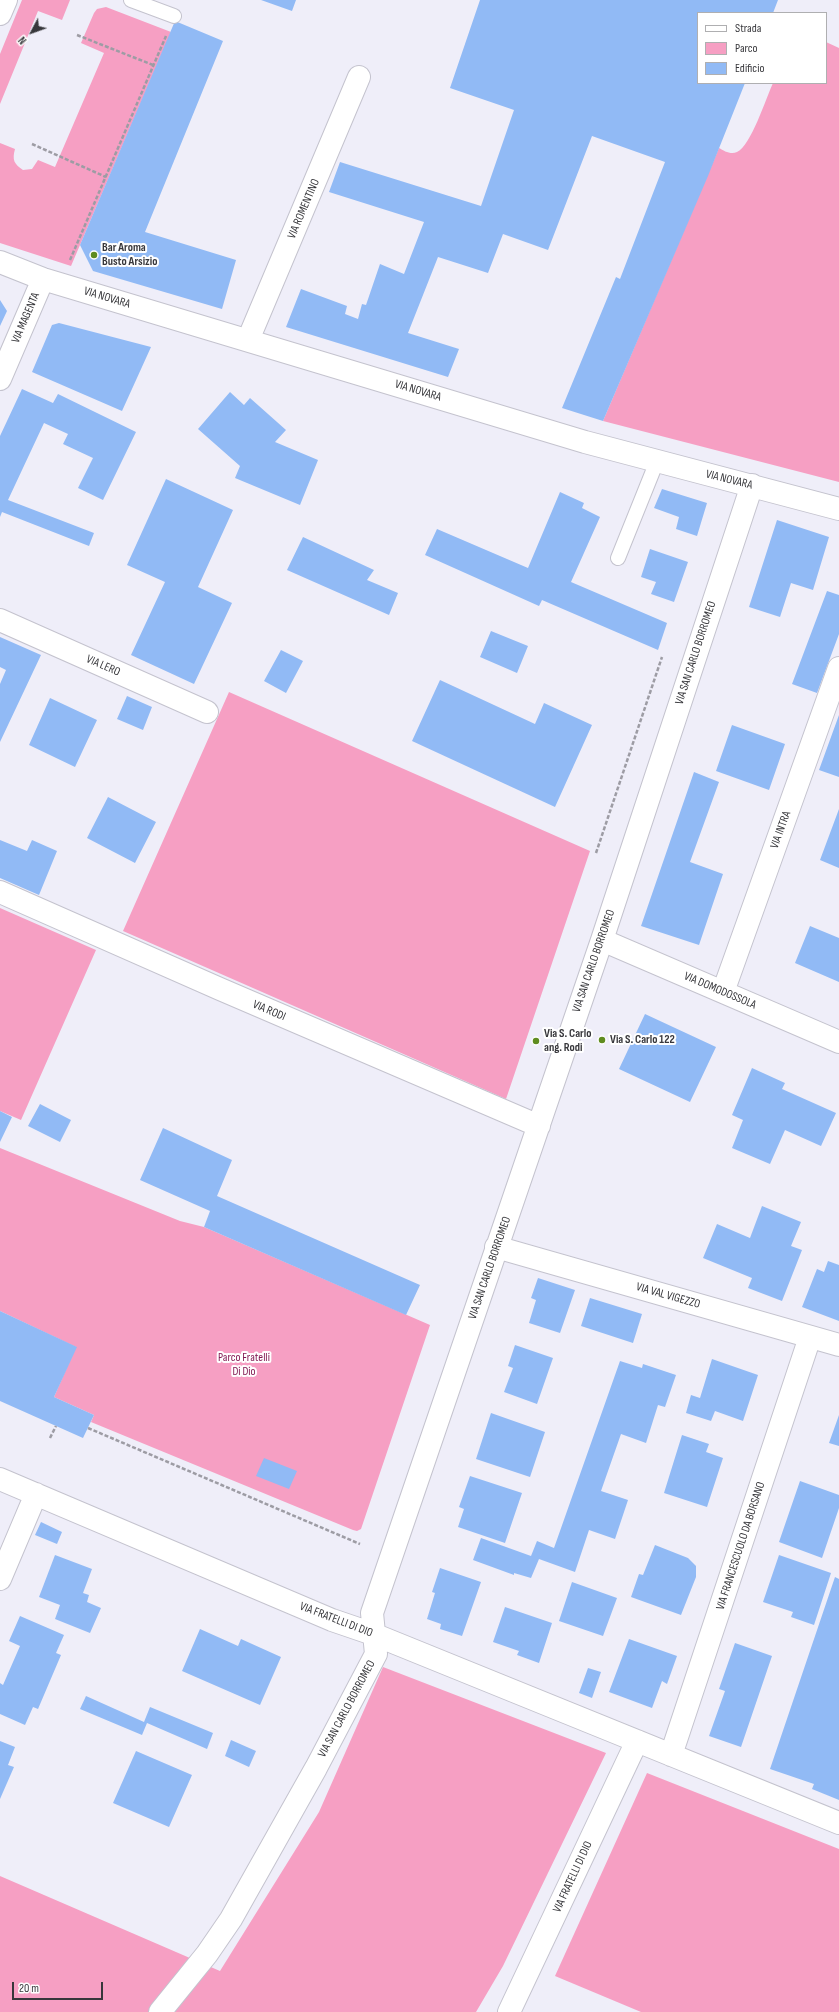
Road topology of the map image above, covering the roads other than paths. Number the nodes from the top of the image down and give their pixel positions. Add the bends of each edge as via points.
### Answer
1 (6, 0) edge
2 (131, 0) edge
3 (0, 14) edge
4 (174, 16) road end
5 (359, 77) dead end
6 (0, 262) edge
7 (42, 279) junction
8 (248, 340) junction
9 (0, 379) edge
10 (658, 461) junction
11 (752, 485) junction
12 (839, 509) edge
13 (618, 558) dead end
14 (0, 620) edge
15 (839, 668) edge
16 (207, 712) dead end
17 (0, 892) edge
18 (602, 940) junction
19 (723, 992) junction
20 (839, 1042) edge
21 (539, 1126) junction
22 (496, 1247) junction
23 (810, 1337) junction
24 (839, 1345) edge
25 (0, 1479) edge
26 (36, 1494) junction
27 (0, 1579) edge
28 (374, 1634) junction
29 (637, 1741) junction
30 (671, 1755) junction
31 (839, 1823) edge
32 (160, 2012) edge
33 (509, 2012) edge

1 - 3 street
2 - 4 lane
5 - 8 street, VIA ROMENTINO
6 - 7 street, VIA NOVARA
7 - 8 street, VIA NOVARA
7 - 9 street, VIA MAGENTA
8 - 10 street, VIA NOVARA via 585,442
10 - 11 street, VIA NOVARA
10 - 13 lane
11 - 12 street, VIA NOVARA
11 - 18 street, VIA SAN CARLO BORROMEO
14 - 16 street, VIA LERO
15 - 19 street, VIA INTRA
17 - 21 street, VIA RODI via 220,990
18 - 19 street, VIA DOMODOSSOLA
18 - 21 street, VIA SAN CARLO BORROMEO
19 - 20 street, VIA DOMODOSSOLA
21 - 22 street, VIA SAN CARLO BORROMEO
22 - 23 street, VIA VAL VIGEZZO
22 - 28 street, VIA SAN CARLO BORROMEO via 372,1613
23 - 24 street, VIA VAL VIGEZZO
23 - 30 street, VIA FRANCESCUOLO DA BORSANO
25 - 26 street, VIA FRATELLI DI DIO
26 - 27 street
26 - 28 street, VIA FRATELLI DI DIO via 332,1620
28 - 29 street, VIA FRATELLI DI DIO
28 - 32 street, VIA SAN CARLO BORROMEO via 376,1654 316,1768 231,1919 207,1954
29 - 30 street, VIA FRATELLI DI DIO
29 - 33 street, VIA FRATELLI DI DIO
30 - 31 street, VIA FRATELLI DI DIO

